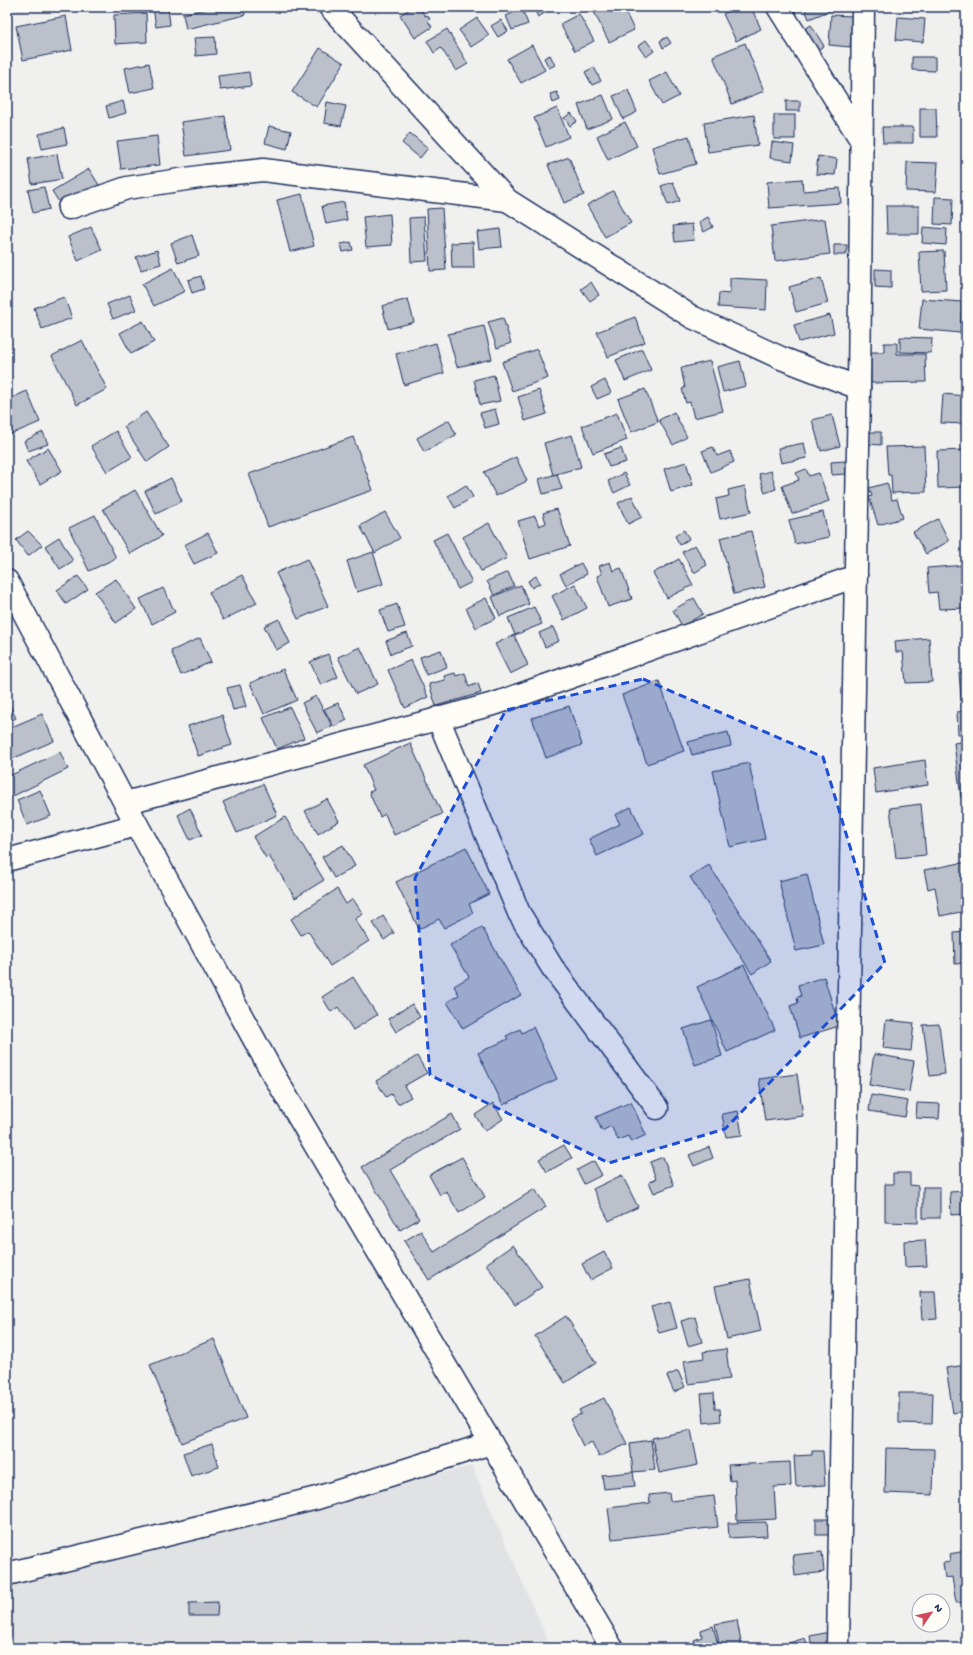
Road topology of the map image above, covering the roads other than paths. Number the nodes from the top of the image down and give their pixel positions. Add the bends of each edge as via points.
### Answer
1 (330, 7) edge
2 (778, 7) edge
3 (863, 7) edge
4 (861, 140) junction
5 (507, 200) junction
6 (69, 208) dead end
7 (859, 388) junction
8 (856, 576) junction
9 (7, 581) edge
10 (438, 718) junction
11 (125, 803) junction
12 (137, 825) junction
13 (7, 860) edge
14 (657, 1108) dead end
15 (491, 1443) junction
16 (7, 1574) edge
17 (612, 1648) edge
18 (838, 1648) edge

1 - 5 street
2 - 4 street
3 - 4 street
4 - 7 street
5 - 6 street via 263,170 127,188
5 - 7 street via 692,317 781,358
7 - 8 street
8 - 10 street via 497,703
8 - 18 street
9 - 11 street
10 - 11 street
10 - 14 street via 519,913 552,967
11 - 12 street
12 - 13 street
12 - 15 street via 272,1072
15 - 16 street via 318,1498
15 - 17 street

